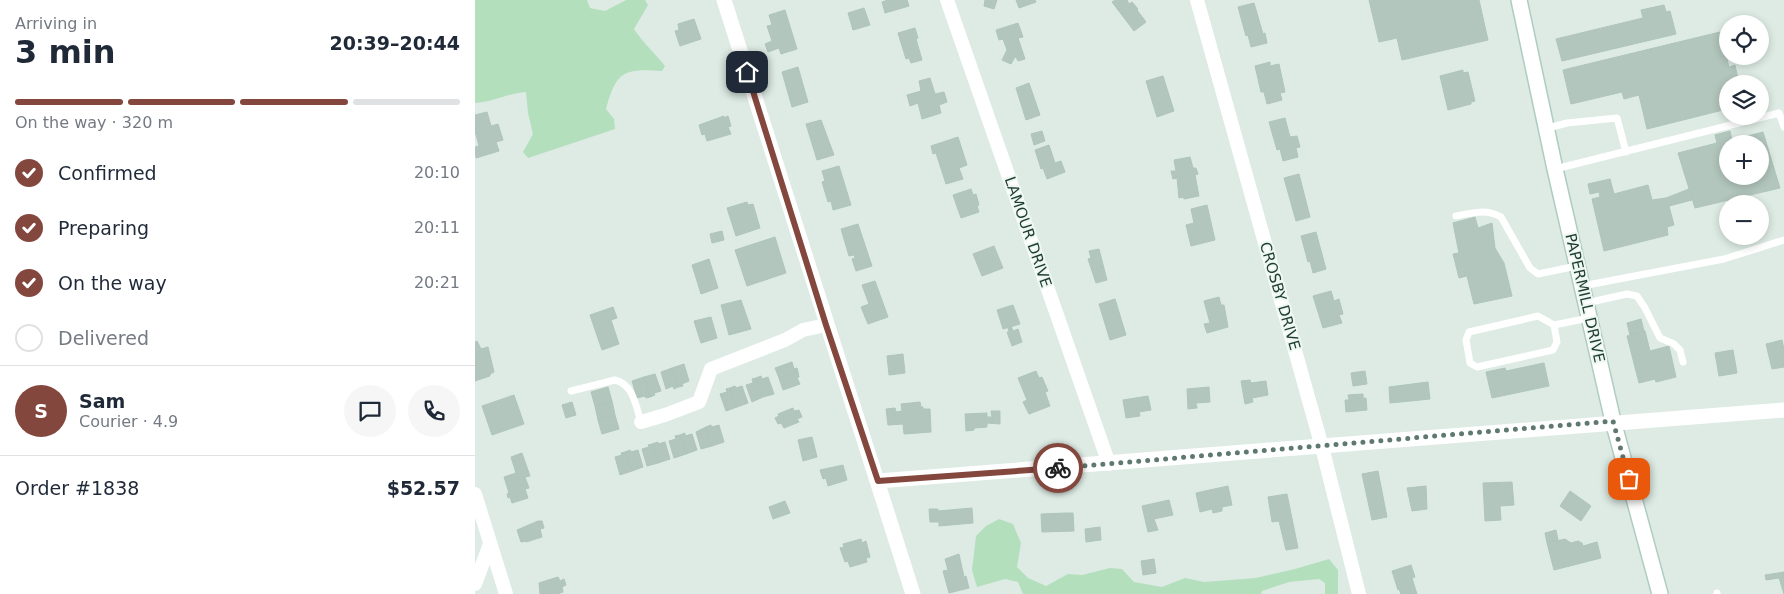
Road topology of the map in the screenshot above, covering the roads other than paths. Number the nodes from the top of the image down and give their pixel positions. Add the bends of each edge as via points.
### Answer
1 (724, 0) edge
2 (947, 0) edge
3 (1190, 0) edge
4 (1197, 0) edge
5 (1519, 0) edge
6 (1201, 15) junction
7 (1784, 127) edge
8 (1548, 128) junction
9 (1626, 152) junction
10 (1555, 169) junction
11 (1457, 216) dead end
12 (1784, 240) edge
13 (1577, 266) junction
14 (1582, 286) junction
15 (1587, 310) junction
16 (826, 325) junction
17 (1553, 326) junction
18 (1683, 362) dead end
19 (571, 391) dead end
20 (1784, 410) edge
21 (1613, 421) junction
22 (641, 422) joint
23 (1322, 447) junction
24 (1109, 464) junction
25 (878, 481) junction
26 (475, 494) edge
27 (490, 544) junction
28 (475, 584) edge
29 (506, 594) edge
30 (913, 594) edge
31 (1359, 594) edge
32 (1660, 594) edge

1 - 16 street
2 - 24 street, LAMOUR DRIVE
3 - 6 street
4 - 6 street, CROSBY DRIVE
5 - 8 street, PAPERMILL DRIVE
6 - 23 street, CROSBY DRIVE
7 - 9 lane via 1779,113
8 - 9 lane via 1617,118
8 - 10 street, PAPERMILL DRIVE
9 - 10 lane
10 - 13 street, PAPERMILL DRIVE
11 - 13 lane via 1483,211 1501,217 1530,268 1539,274
12 - 14 lane via 1724,259
13 - 14 street, PAPERMILL DRIVE
14 - 15 street, PAPERMILL DRIVE
15 - 17 lane
15 - 18 lane via 1627,294 1637,296 1661,338 1680,350
15 - 21 street, PAPERMILL DRIVE
16 - 22 street via 803,330 711,369 699,402
16 - 25 street
17 - 17 lane via 1538,316 1469,332 1466,340 1471,364 1477,367 1553,350 1557,342
19 - 22 lane via 615,380 621,382 630,390
20 - 21 street
21 - 23 street
21 - 32 street, PAPERMILL DRIVE
23 - 24 street
23 - 31 street, CROSBY DRIVE
24 - 25 street
25 - 30 street
26 - 27 street
27 - 28 street
27 - 29 street

